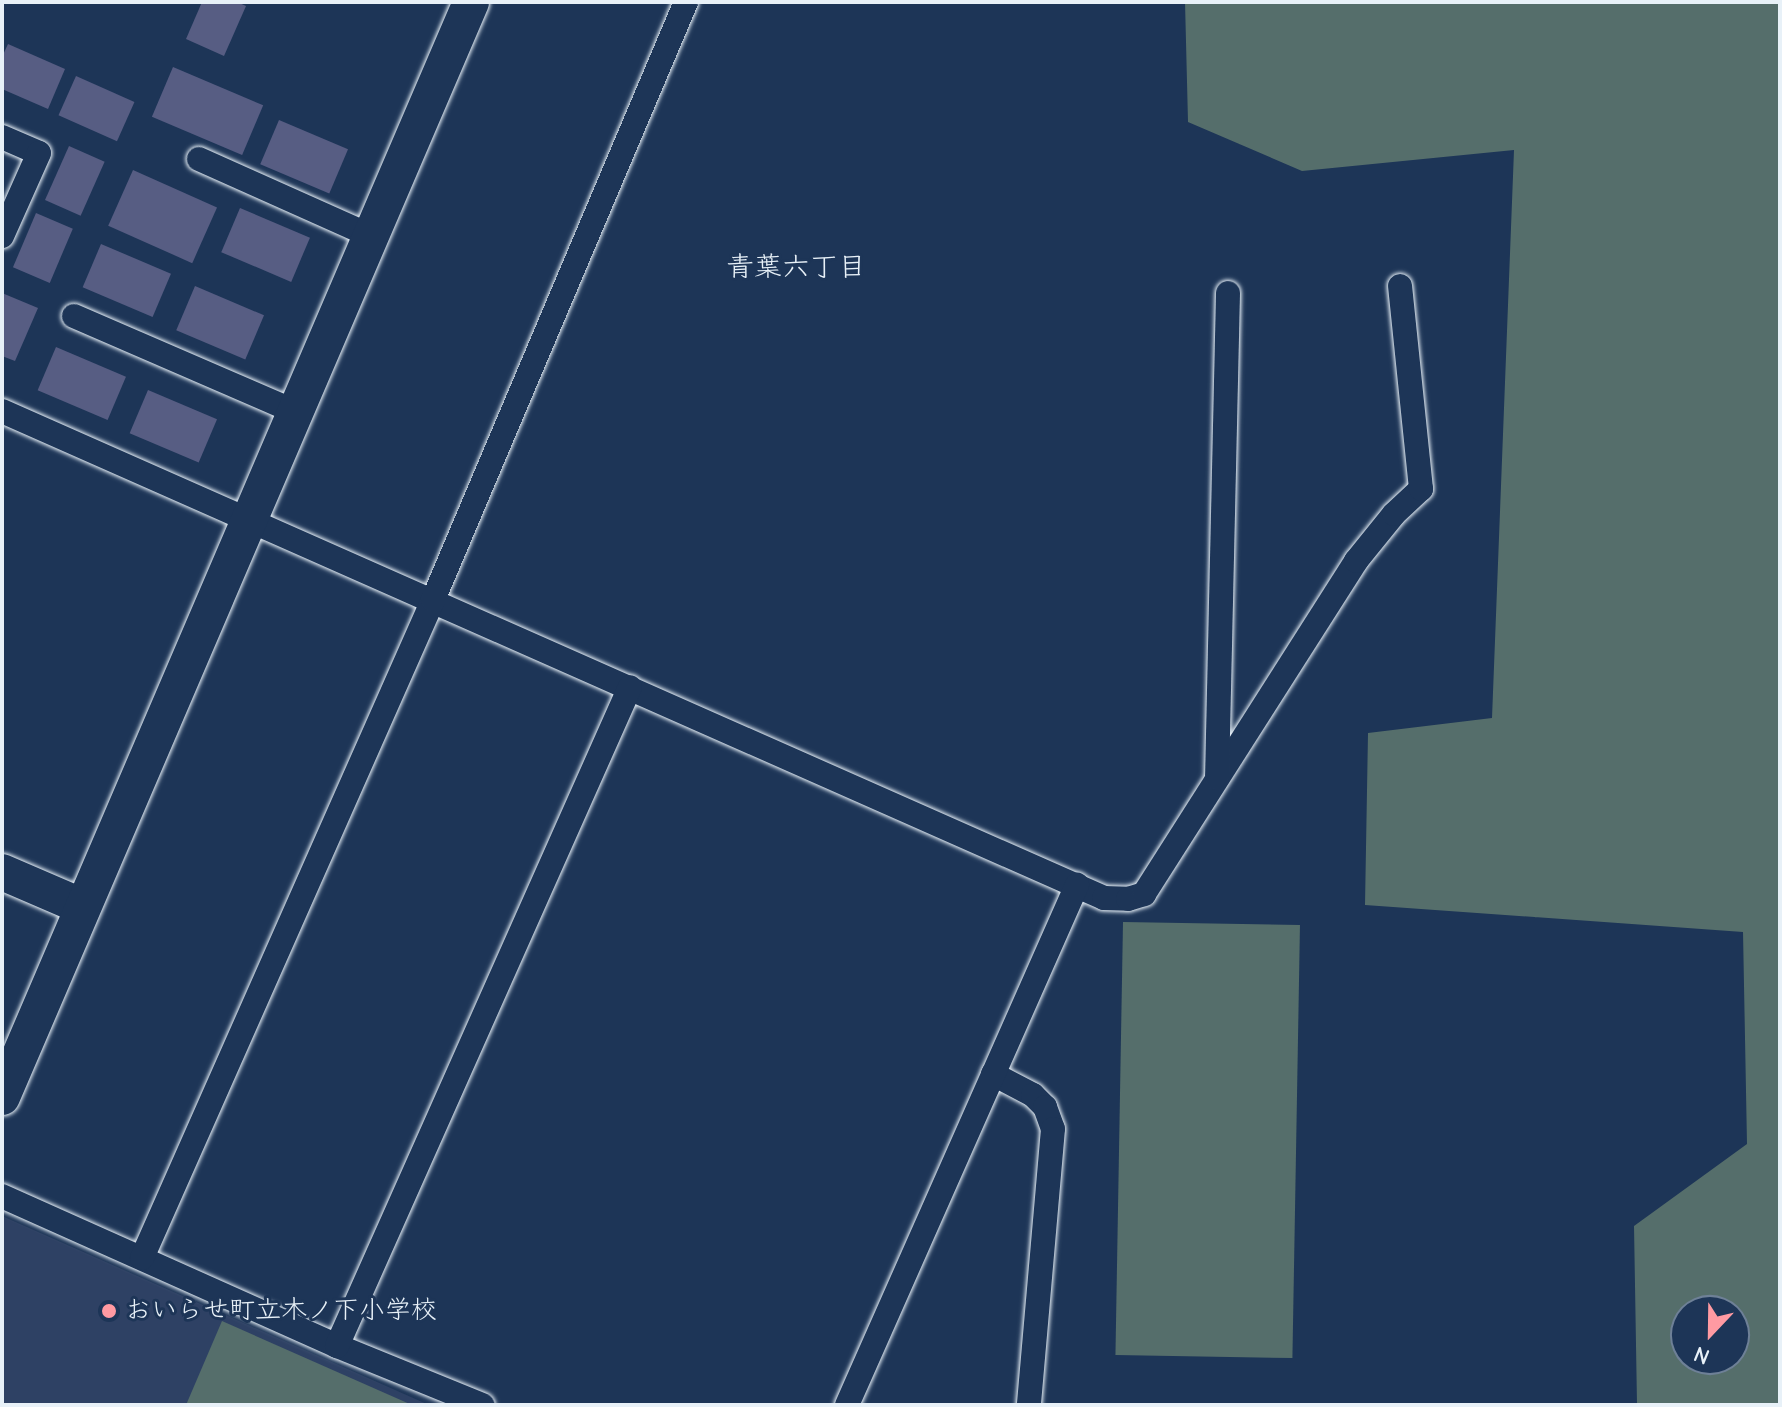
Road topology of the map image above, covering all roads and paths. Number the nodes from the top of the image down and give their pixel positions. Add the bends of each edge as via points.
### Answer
1 (471, 2) edge
2 (686, 2) edge
3 (2, 137) edge
4 (199, 159) dead end
5 (2, 236) edge
6 (371, 236) junction
7 (1400, 286) dead end
8 (1228, 293) dead end
9 (74, 316) dead end
10 (2, 411) edge
11 (296, 412) junction
12 (250, 519) junction
13 (433, 600) junction
14 (630, 687) junction
15 (1217, 780) junction
16 (2, 872) edge
17 (1077, 885) junction
18 (81, 906) junction
19 (993, 1074) junction
20 (2, 1097) edge
21 (2, 1196) edge
22 (142, 1258) junction
23 (337, 1346) junction
24 (482, 1405) edge
25 (847, 1405) edge
26 (1029, 1405) edge

1 - 6 street
2 - 13 street
3 - 5 street via 39,153
4 - 6 street
6 - 11 street
7 - 15 street via 1421,489 1356,561
8 - 15 street
9 - 11 street
10 - 12 street
11 - 12 street
12 - 13 street
12 - 18 street
13 - 14 street
13 - 22 street
14 - 17 street
14 - 23 street
15 - 17 street via 1144,894 1104,898
16 - 18 street
17 - 19 street
18 - 20 street
19 - 25 street
19 - 26 street via 1033,1095 1045,1107 1053,1129
21 - 22 street
22 - 23 street
23 - 24 street

